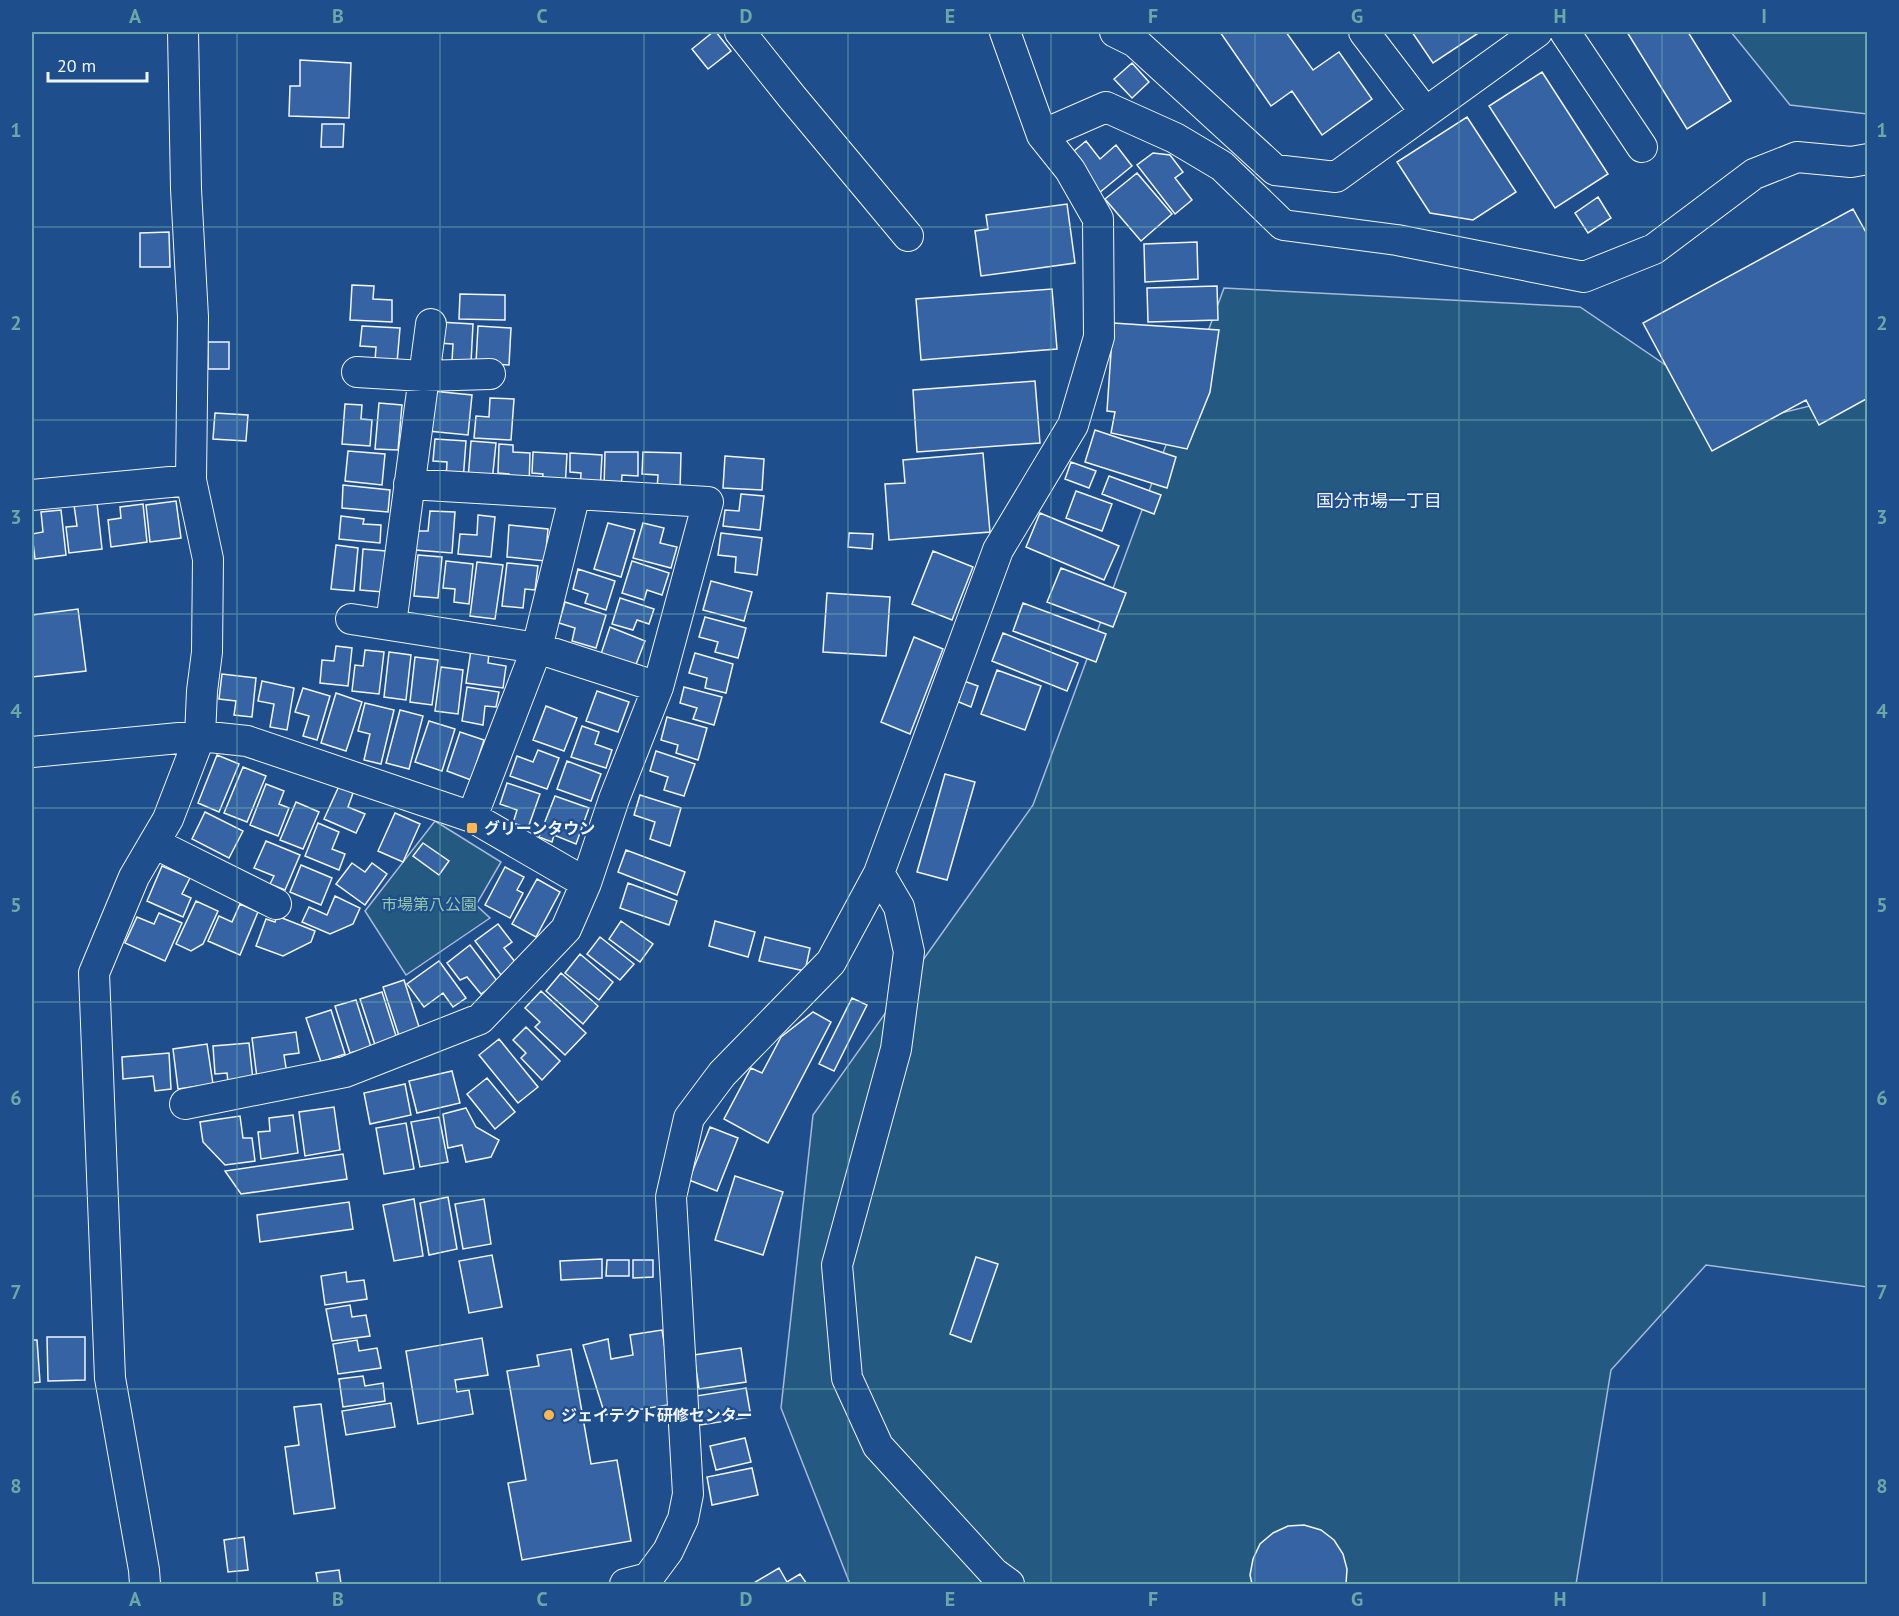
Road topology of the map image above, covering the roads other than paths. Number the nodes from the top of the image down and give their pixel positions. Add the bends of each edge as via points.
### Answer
1 (183, 32) edge
2 (740, 32) edge
3 (1005, 32) edge
4 (1115, 32) edge
5 (1364, 32) edge
6 (1537, 32) edge
7 (1565, 32) edge
8 (1425, 112) junction
9 (1042, 135) junction
10 (1642, 147) dead end
11 (1868, 159) edge
12 (908, 236) dead end
13 (430, 324) dead end
14 (357, 372) dead end
15 (490, 374) dead end
16 (423, 376) junction
17 (191, 480) junction
18 (409, 484) junction
19 (575, 494) junction
20 (32, 495) edge
21 (351, 619) dead end
22 (391, 624) junction
23 (537, 648) junction
24 (658, 687) junction
25 (200, 736) junction
26 (32, 752) edge
27 (472, 817) junction
28 (154, 843) junction
29 (879, 873) junction
30 (586, 883) junction
31 (276, 904) dead end
32 (185, 1104) dead end
33 (642, 1582) edge
34 (145, 1584) edge
35 (1009, 1584) edge

1 - 17 street via 193,317
2 - 12 street
3 - 9 street
4 - 8 street via 1135,42 1275,170 1336,177
5 - 8 street
6 - 8 street
7 - 10 street
9 - 11 street via 1106,107 1175,138 1222,166 1283,225 1397,240 1584,277 1654,249 1754,174 1797,157 1851,162
9 - 29 street via 1070,170 1098,219 1099,337 1072,425 998,550
13 - 16 street
14 - 16 street
15 - 16 street
16 - 18 street
17 - 20 street
17 - 25 street via 208,559 207,652
18 - 19 street
18 - 22 street
19 - 23 street
19 - 24 street via 708,502
21 - 22 street
22 - 23 street
23 - 24 street
23 - 27 street
24 - 30 street
25 - 26 street
25 - 27 street via 247,741
25 - 28 street via 168,819
27 - 30 street
28 - 31 street
28 - 34 street via 134,877 94,973 110,1378
29 - 33 street via 831,962 722,1074 689,1118 671,1197 688,1494 683,1519 668,1551
29 - 35 street via 899,907 909,952 896,1050 837,1265 847,1378 878,1446 994,1573
30 - 32 street via 566,928 480,1019 345,1072

